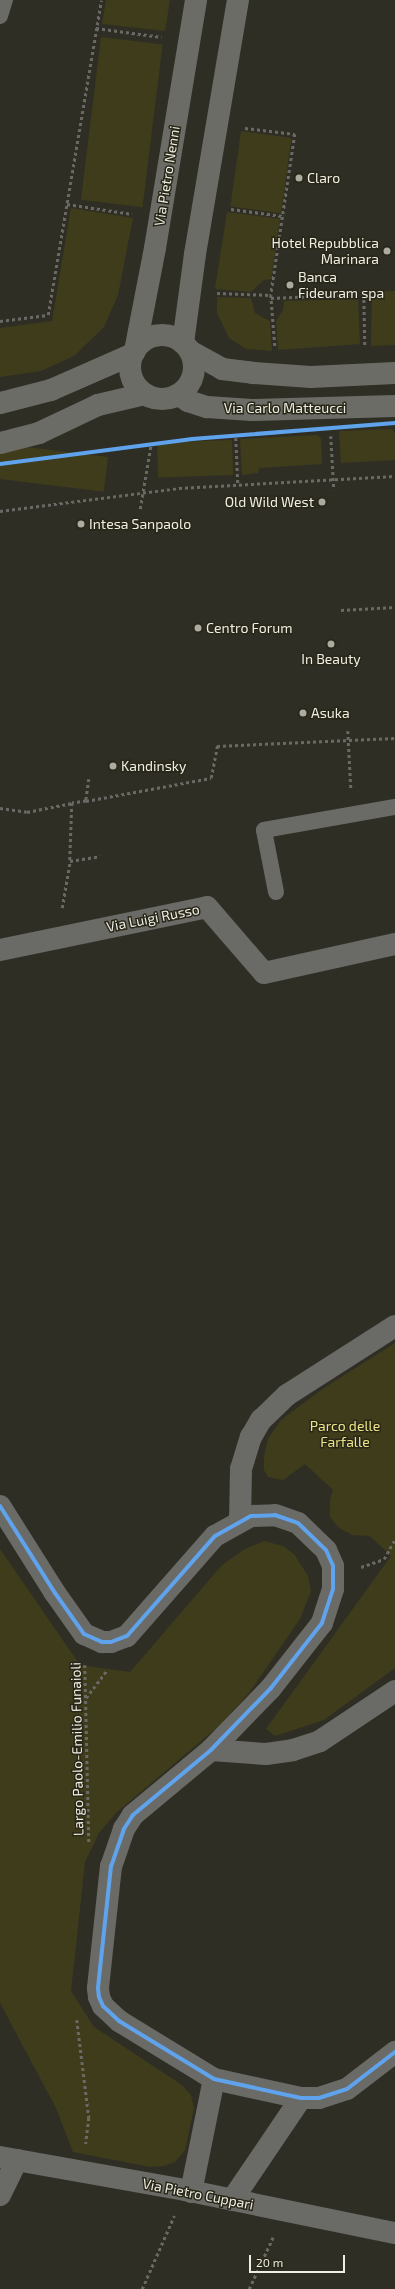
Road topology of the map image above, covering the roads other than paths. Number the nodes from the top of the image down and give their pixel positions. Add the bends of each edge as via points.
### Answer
1 (5, 0) edge
2 (196, 0) edge
3 (238, 0) edge
4 (0, 16) edge
5 (186, 347) junction
6 (134, 352) junction
7 (395, 373) edge
8 (145, 394) junction
9 (179, 395) junction
10 (0, 403) edge
11 (395, 406) edge
12 (0, 443) edge
13 (395, 807) edge
14 (276, 892) dead end
15 (395, 944) edge
16 (0, 950) edge
17 (395, 1326) edge
18 (0, 1506) edge
19 (240, 1521) junction
20 (395, 1691) edge
21 (211, 1750) junction
22 (395, 2052) edge
23 (214, 2079) junction
24 (301, 2098) junction
25 (9, 2158) edge
26 (188, 2191) junction
27 (0, 2195) edge
28 (232, 2200) junction
29 (395, 2233) edge

1 - 4 lane
2 - 6 main road, Via Pietro Nenni via 155,248
3 - 5 main road via 194,262
5 - 6 main road via 168,335 152,337
5 - 7 main road via 222,369 253,373 311,377
5 - 9 main road via 194,373 190,383
6 - 8 main road via 131,375 135,384
6 - 10 main road via 58,388
8 - 9 main road via 158,399
8 - 12 main road via 98,405 40,433
9 - 11 main road, Via Carlo Matteucci via 207,407 252,410
13 - 14 lane via 264,830
15 - 16 street, Via Luigi Russo via 264,973 207,907
17 - 19 street via 286,1395 261,1420 251,1437 240,1469
18 - 19 street via 54,1593 84,1634 93,1639 111,1642 127,1636 215,1536
19 - 21 street via 264,1514 298,1522 326,1550 334,1576 333,1589 322,1623 271,1688
20 - 21 street via 320,1741 294,1750 266,1754
21 - 23 street via 141,1807 124,1829 111,1866 98,1988 103,2006 119,2021
22 - 24 street via 347,2089 319,2098
23 - 24 street
23 - 26 street
24 - 28 street
25 - 26 street, Via Pietro Cuppari
25 - 27 street
26 - 28 street, Via Pietro Cuppari
28 - 29 street, Via Pietro Cuppari

